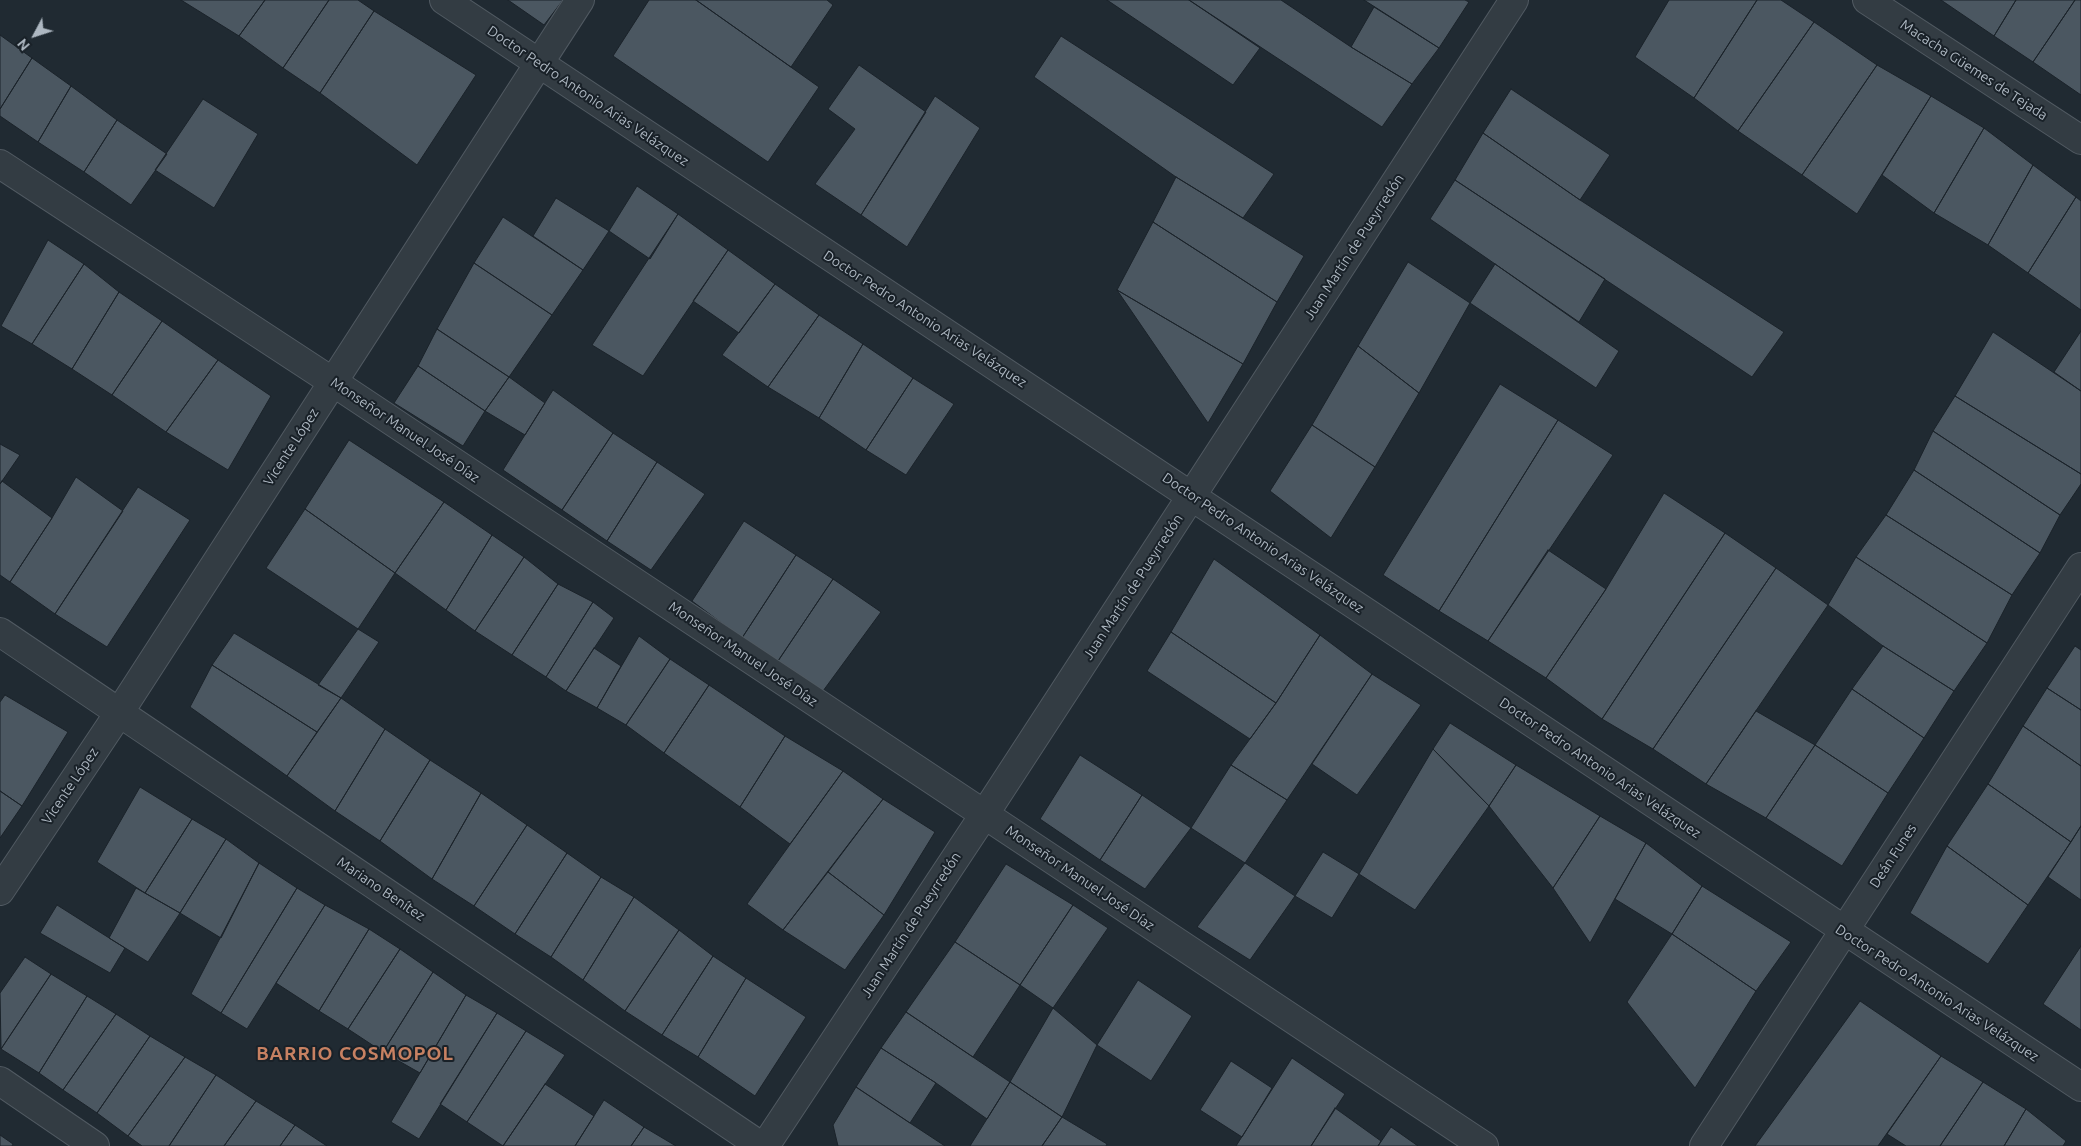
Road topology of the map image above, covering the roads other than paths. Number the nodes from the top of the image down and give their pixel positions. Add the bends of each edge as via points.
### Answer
1 (444, 0) edge
2 (580, 0) edge
3 (1514, 0) edge
4 (1867, 0) edge
5 (539, 64) junction
6 (2081, 140) edge
7 (0, 164) edge
8 (333, 382) junction
9 (1192, 496) junction
10 (2081, 567) edge
11 (0, 632) edge
12 (119, 713) junction
13 (984, 815) junction
14 (0, 892) edge
15 (1844, 932) junction
16 (0, 1081) edge
17 (2081, 1087) edge
18 (95, 1146) edge
19 (761, 1146) edge
20 (766, 1146) edge
21 (1484, 1146) edge
22 (1704, 1146) edge

1 - 5 street, Doctor Pedro Antonio Arias Velázquez
2 - 5 street, Vicente López
3 - 9 street, Juan Martín de Pueyrredón
4 - 6 street, Macacha Güemes de Tejada
5 - 8 street, Vicente López
5 - 9 street, Doctor Pedro Antonio Arias Velázquez
7 - 8 street, Monseñor Manuel José Díaz
8 - 12 street, Vicente López
8 - 13 street, Monseñor Manuel José Díaz
9 - 13 street, Juan Martín de Pueyrredón
9 - 15 street, Doctor Pedro Antonio Arias Velázquez
10 - 15 street, Deán Funes
11 - 12 street, Mariano Benítez
12 - 14 street, Vicente López
12 - 19 street, Mariano Benítez
13 - 20 street, Juan Martín de Pueyrredón
13 - 21 street, Monseñor Manuel José Díaz
15 - 17 street, Doctor Pedro Antonio Arias Velázquez
15 - 22 street, Deán Funes
16 - 18 street

